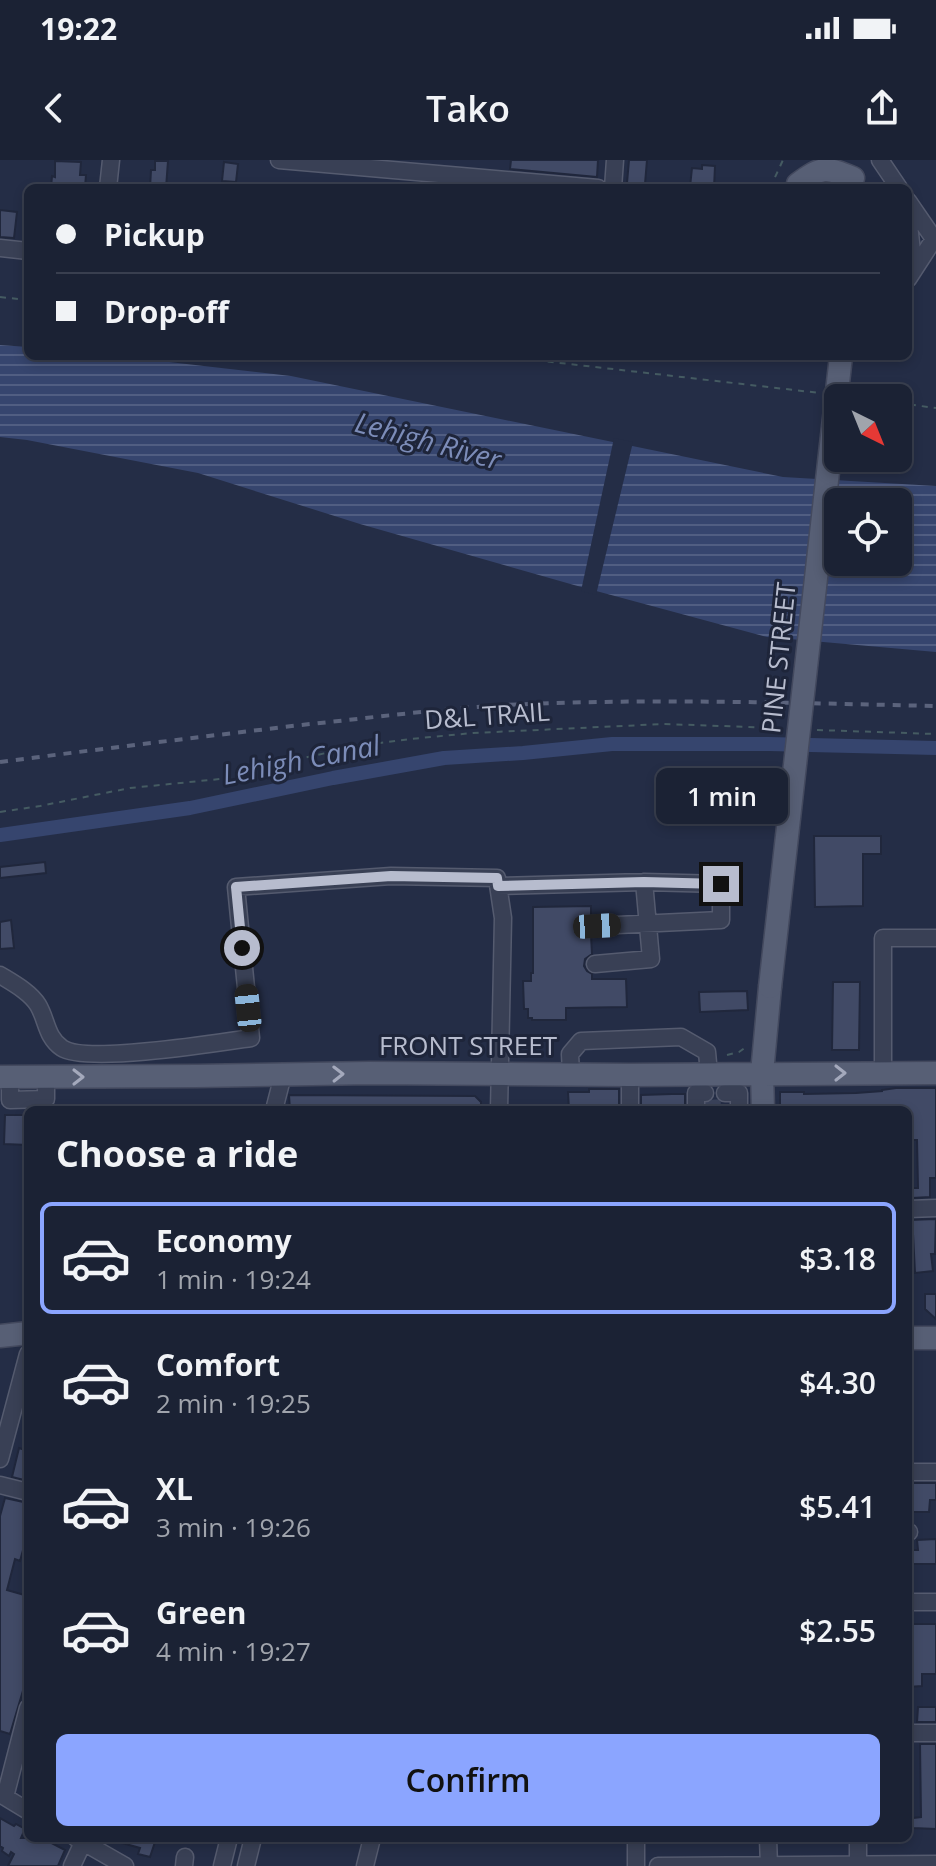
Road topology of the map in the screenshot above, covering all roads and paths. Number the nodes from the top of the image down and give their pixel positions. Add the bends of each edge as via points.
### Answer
1 (111, 160) edge
2 (279, 160) edge
3 (615, 160) edge
4 (783, 160) edge
5 (812, 160) edge
6 (882, 161) edge
7 (445, 167) edge
8 (852, 175) edge
9 (108, 184) edge
10 (569, 184) edge
11 (613, 184) edge
12 (772, 184) edge
13 (799, 184) edge
14 (801, 184) edge
15 (896, 184) edge
16 (912, 207) edge
17 (935, 239) edge
18 (0, 248) edge
19 (24, 251) edge
20 (912, 273) edge
21 (0, 297) edge
22 (24, 300) edge
23 (534, 360) edge
24 (841, 360) edge
25 (824, 394) edge
26 (912, 405) edge
27 (936, 408) edge
28 (788, 729) dead end
29 (819, 730) dead end
30 (936, 734) edge
31 (0, 812) edge
32 (644, 882) junction
33 (498, 886) junction
34 (649, 924) junction
35 (597, 926) dead end
36 (936, 938) edge
37 (595, 964) dead end
38 (0, 975) edge
39 (762, 1073) junction
40 (883, 1073) junction
41 (936, 1073) edge
42 (499, 1074) junction
43 (571, 1074) junction
44 (283, 1075) junction
45 (630, 1075) junction
46 (5, 1077) edge
47 (700, 1094) edge
48 (733, 1104) edge
49 (275, 1106) edge
50 (499, 1106) edge
51 (630, 1106) edge
52 (762, 1106) edge
53 (936, 1208) edge
54 (912, 1209) edge
55 (24, 1333) edge
56 (0, 1336) edge
57 (912, 1338) edge
58 (936, 1338) edge
59 (24, 1369) edge
60 (0, 1459) edge
61 (912, 1472) edge
62 (936, 1472) edge
63 (0, 1485) edge
64 (24, 1491) edge
65 (912, 1602) edge
66 (936, 1602) edge
67 (24, 1722) edge
68 (912, 1733) edge
69 (936, 1733) edge
70 (2, 1796) edge
71 (24, 1809) edge
72 (80, 1842) edge
73 (84, 1842) edge
74 (228, 1842) edge
75 (252, 1842) edge
76 (371, 1842) edge
77 (636, 1842) edge
78 (768, 1842) edge
79 (858, 1842) edge
80 (936, 1864) edge
81 (769, 1865) edge
82 (858, 1865) edge
83 (72, 1866) edge
84 (125, 1866) edge
85 (222, 1866) edge
86 (246, 1866) edge
87 (365, 1866) edge
88 (636, 1866) edge
89 (658, 1866) edge

1 - 9 street
2 - 7 street
3 - 11 street
4 - 12 path
5 - 13 main road
6 - 15 street
7 - 10 street
8 - 14 main road via 823,168
16 - 17 street
17 - 20 street
18 - 19 street
21 - 22 path
23 - 25 path
24 - 39 main road, PINE STREET, bridge
26 - 27 path
28 - 31 path, D&L TRAIL via 664,724 410,739 220,779 130,788
29 - 30 path
32 - 33 street
32 - 34 street
32 - 34 street via 721,884 721,920
33 - 38 street via 497,878 391,876 236,887 251,1038 157,1051 90,1054 63,1049 49,1035 37,1005
33 - 42 street via 503,918
34 - 35 street
34 - 37 street via 651,959
36 - 40 street via 883,938
39 -> 40 main road, FRONT STREET
39 - 47 main road, FRONT STREET
39 - 52 main road, PINE STREET
40 - 41 main road, FRONT STREET
42 - 43 main road, FRONT STREET
44 -> 42 main road, FRONT STREET
42 - 50 street
43 - 45 main road, FRONT STREET
43 - 47 street via 570,1054 581,1041 681,1037 707,1052
46 -> 44 main road, FRONT STREET
44 - 49 street
45 - 47 main road, FRONT STREET
45 - 51 street
48 - 52 street
53 - 54 street
55 - 56 main road
57 - 58 main road
59 - 60 street
61 - 62 street
63 - 64 street
65 - 66 street
67 - 70 street
68 - 69 street
70 - 71 street
72 - 83 street
73 - 84 street
74 - 85 street
75 - 86 street
76 - 87 street
77 - 88 street
78 - 81 street
79 - 82 street
80 - 82 street
81 - 82 street
81 - 89 street

